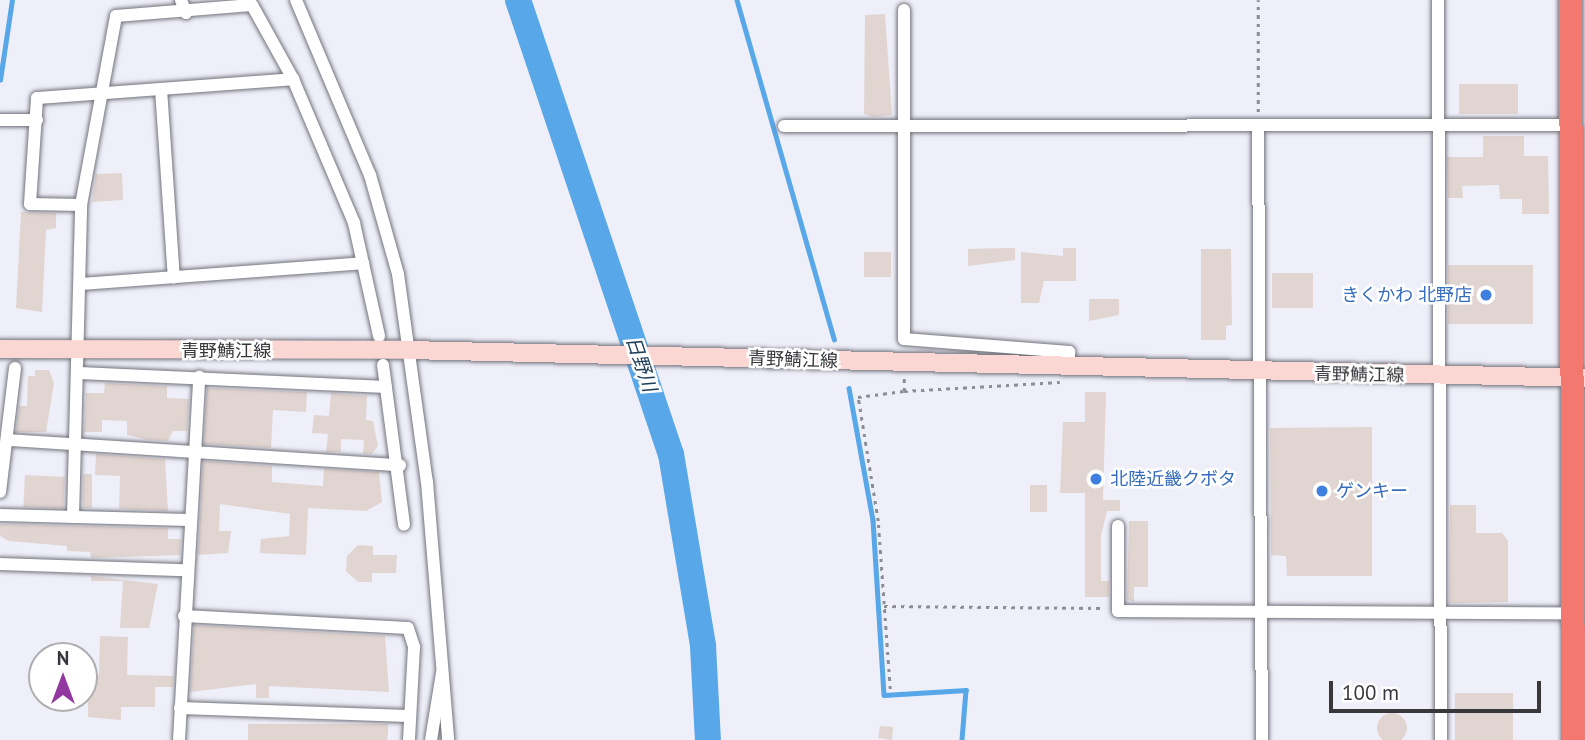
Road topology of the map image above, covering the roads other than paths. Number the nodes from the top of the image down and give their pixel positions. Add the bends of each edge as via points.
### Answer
1 (181, 0) edge
2 (296, 0) edge
3 (1438, 0) edge
4 (1570, 0) edge
5 (904, 10) dead end
6 (186, 13) junction
7 (293, 79) junction
8 (161, 89) junction
9 (102, 93) junction
10 (0, 120) edge
11 (37, 120) junction
12 (783, 125) dead end
13 (905, 125) junction
14 (1258, 125) junction
15 (1439, 125) junction
16 (1569, 125) junction
17 (1576, 157) edge
18 (81, 205) junction
19 (363, 263) junction
20 (174, 278) junction
21 (80, 284) junction
22 (379, 336) dead end
23 (0, 349) edge
24 (79, 349) junction
25 (414, 351) junction
26 (383, 365) dead end
27 (15, 368) dead end
28 (1069, 368) junction
29 (80, 373) junction
30 (1260, 373) junction
31 (199, 377) junction
32 (1439, 377) junction
33 (1577, 377) edge
34 (386, 387) junction
35 (9, 440) junction
36 (74, 444) junction
37 (194, 447) junction
38 (400, 465) junction
39 (0, 492) edge
40 (0, 515) edge
41 (73, 517) junction
42 (189, 520) junction
43 (404, 525) dead end
44 (1118, 526) dead end
45 (0, 564) edge
46 (185, 570) junction
47 (1261, 611) junction
48 (1441, 611) junction
49 (1572, 612) junction
50 (184, 616) junction
51 (444, 669) junction
52 (180, 708) junction
53 (409, 716) junction
54 (179, 740) edge
55 (409, 740) edge
56 (431, 740) edge
57 (448, 740) edge
58 (1262, 740) edge
59 (1441, 740) edge
60 (1573, 740) edge

1 - 6 street
2 - 25 street via 370,175
3 - 15 street
4 - 16 highway
5 - 13 street
6 - 7 street via 252,5
6 - 9 street via 116,16
7 - 8 street
7 - 19 street via 354,223
8 - 9 street
8 - 20 street
9 - 11 street via 37,99
9 - 18 street
10 - 11 street
11 - 18 street via 30,204
12 - 13 street
13 - 14 street
13 - 28 street via 904,339 1069,352
14 - 15 street
14 - 30 street
15 - 16 street
15 - 32 street
16 - 17 highway
17 - 33 highway
18 - 21 street
19 - 20 street
19 - 22 street
20 - 21 street
21 - 24 street
23 - 24 main road, 青野鯖江線
24 - 25 main road, 青野鯖江線
24 - 29 street
25 - 28 main road, 青野鯖江線
25 - 51 street
26 - 34 street
27 - 35 street
28 - 30 main road, 青野鯖江線
29 - 31 street
29 - 36 street
30 - 32 main road, 青野鯖江線
30 - 47 street
31 - 34 street
31 - 37 street
32 - 33 main road, 青野鯖江線
32 - 48 street
33 - 49 highway
34 - 38 street
35 - 36 street
35 - 39 street
36 - 37 street
36 - 41 street
37 - 38 street
37 - 42 street
38 - 43 street
40 - 41 street
41 - 42 street
42 - 46 street
44 - 47 street via 1118,611
45 - 46 street
46 - 50 street
47 - 48 street
47 - 58 street
48 - 49 street
48 - 59 street
49 - 60 highway
50 - 52 street
50 - 53 street via 408,628 414,647
51 - 56 street via 434,694
51 - 57 street
52 - 53 street
52 - 54 street
53 - 55 street

